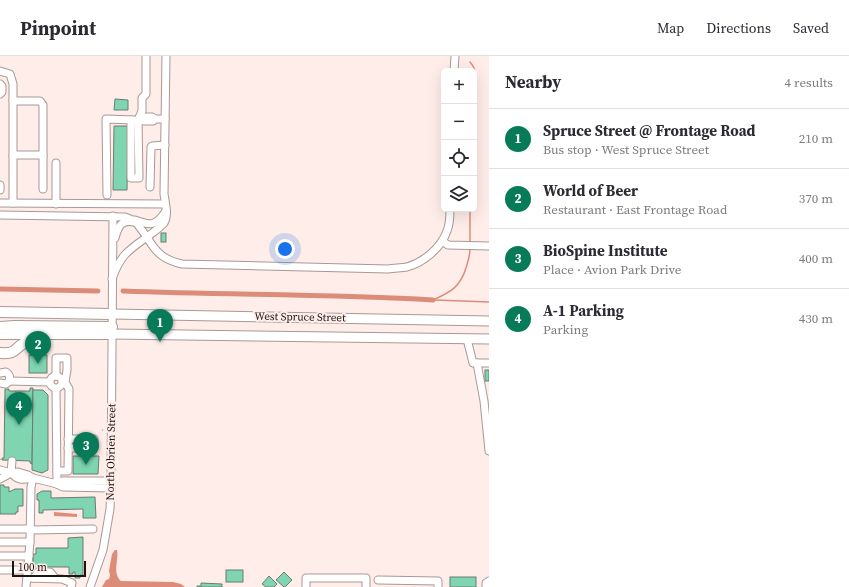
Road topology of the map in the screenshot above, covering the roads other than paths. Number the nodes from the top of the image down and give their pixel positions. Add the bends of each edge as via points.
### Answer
1 (146, 56) edge
2 (166, 56) edge
3 (455, 56) edge
4 (454, 68) edge
5 (0, 71) edge
6 (0, 84) edge
7 (0, 94) edge
8 (13, 101) junction
9 (165, 119) junction
10 (136, 120) junction
11 (165, 145) junction
12 (13, 155) junction
13 (43, 155) junction
14 (56, 163) dead end
15 (0, 185) edge
16 (150, 187) dead end
17 (43, 189) dead end
18 (0, 190) edge
19 (107, 195) dead end
20 (0, 203) edge
21 (13, 203) junction
22 (56, 204) junction
23 (166, 208) junction
24 (450, 212) edge
25 (0, 215) edge
26 (113, 216) junction
27 (128, 218) junction
28 (138, 225) junction
29 (147, 237) junction
30 (442, 241) junction
31 (113, 244) junction
32 (489, 246) edge
33 (112, 279) junction
34 (0, 312) edge
35 (112, 314) junction
36 (489, 320) edge
37 (112, 330) junction
38 (0, 332) edge
39 (45, 334) junction
40 (467, 338) junction
41 (489, 339) edge
42 (1, 353) edge
43 (477, 363) junction
44 (489, 363) edge
45 (0, 373) edge
46 (56, 376) junction
47 (9, 381) junction
48 (50, 382) junction
49 (64, 382) junction
50 (0, 383) edge
51 (56, 389) junction
52 (486, 403) edge
53 (68, 438) junction
54 (57, 441) junction
55 (68, 448) junction
56 (489, 452) edge
57 (12, 460) dead end
58 (0, 470) edge
59 (57, 471) junction
60 (11, 473) junction
61 (32, 478) junction
62 (0, 479) edge
63 (57, 484) junction
64 (111, 485) junction
65 (0, 529) edge
66 (30, 529) junction
67 (93, 529) dead end
68 (0, 542) edge
69 (30, 542) junction
70 (0, 556) edge
71 (29, 556) junction
72 (0, 570) edge
73 (28, 570) junction
74 (30, 578) junction
75 (378, 580) dead end
76 (489, 581) edge
77 (395, 584) edge
78 (428, 584) edge
79 (26, 587) edge
80 (71, 587) edge
81 (90, 587) edge
82 (306, 587) edge
83 (366, 587) edge
84 (438, 587) edge
85 (486, 587) edge

1 - 10 street via 146,94 142,98 142,111
2 - 9 street
3 - 4 street
5 - 8 street via 10,74
6 - 7 street
8 - 12 street
8 - 13 street via 42,103
9 - 10 street via 144,117
9 - 11 street
10 - 10 street via 131,178 139,178
10 - 19 street via 106,120
11 - 16 street via 151,147
11 - 23 street
12 - 13 street
12 - 21 street
13 - 17 street
14 - 22 street
15 - 18 street
20 - 21 street
21 - 22 street
22 - 23 street
23 - 27 street via 160,220 149,225
23 - 29 street via 164,224
24 - 30 street via 448,230
25 - 26 street
26 - 27 street
26 - 31 street, North Obrien Street
27 - 28 street
28 - 29 street
28 - 31 street via 133,222 121,224
29 - 30 street via 160,255 182,264 388,269 420,262
29 - 33 street via 120,260
30 - 32 street via 448,245
31 - 33 street, North Obrien Street
33 - 35 street, North Obrien Street
34 - 35 highway
35 - 36 main road, West Spruce Street
35 - 37 street, North Obrien Street
37 - 38 highway via 14,326
37 - 39 highway
37 - 40 main road, West Spruce Street
37 - 64 street, North Obrien Street
38 - 39 highway
38 - 42 highway via 11,341 8,350
39 - 42 highway via 28,340 10,354
40 - 41 main road, West Spruce Street
40 - 43 street via 472,363
43 - 44 street
43 - 52 street
45 - 47 street via 8,373
46 - 48 street via 51,378
46 - 49 street
46 - 49 street via 56,358 67,358
47 - 48 street
47 - 50 street
48 - 51 street via 51,387
49 - 51 street
49 - 53 street via 69,389
51 - 54 street
52 - 56 street
53 - 54 street
53 - 55 street
53 - 55 street via 94,439 94,448
54 - 59 street
55 - 59 street via 68,472
57 - 60 street
58 - 60 street
59 - 63 street
60 - 61 street via 16,478
60 - 62 street
61 - 63 street
61 - 66 street
63 - 64 street via 62,481
64 - 81 street, North Obrien Street via 103,550
65 - 66 street
66 - 67 street
66 - 69 street
68 - 69 street
69 - 71 street
70 - 71 street
71 - 73 street
72 - 73 street
73 - 74 street
74 - 79 street
74 - 80 street via 62,579 72,583
75 - 77 street
76 - 85 street
77 - 78 street
78 - 84 street via 438,581
82 - 83 street via 306,578 366,578

